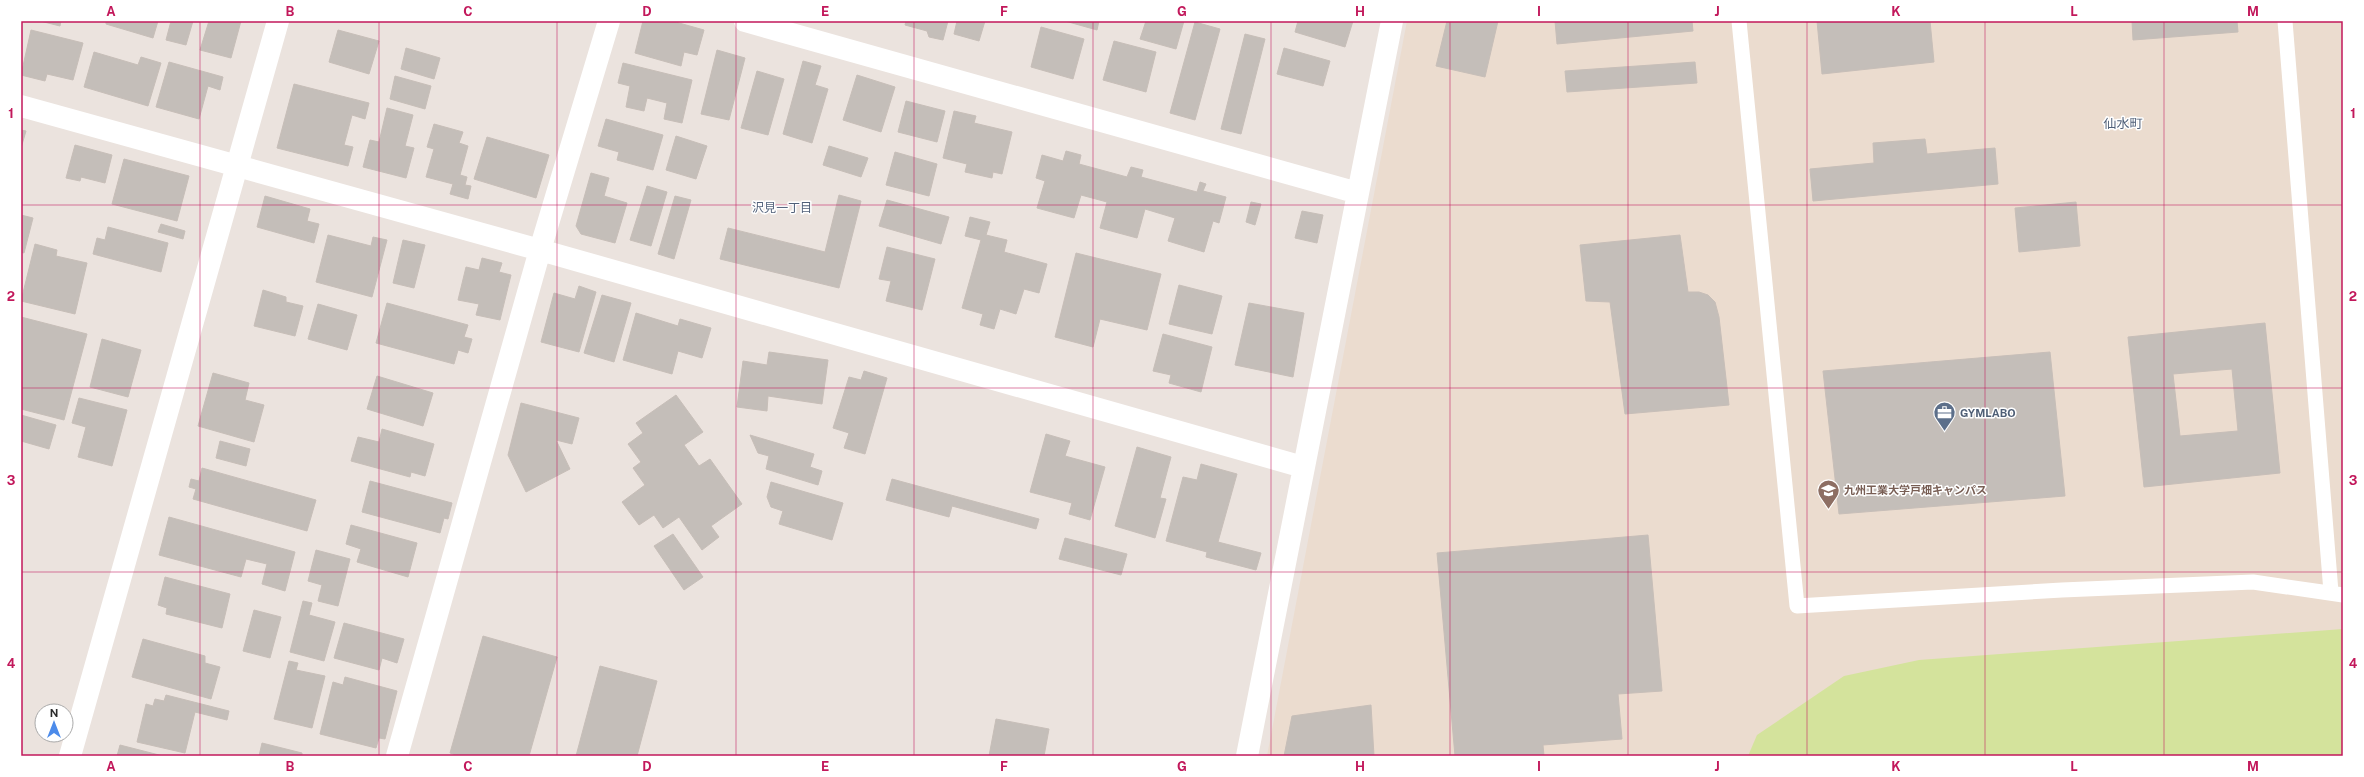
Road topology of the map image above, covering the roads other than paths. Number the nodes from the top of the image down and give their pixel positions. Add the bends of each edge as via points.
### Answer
1 (278, 21) edge
2 (609, 21) edge
3 (746, 21) edge
4 (1392, 21) edge
5 (1739, 21) edge
6 (2285, 21) edge
7 (21, 106) edge
8 (238, 166) junction
9 (1358, 193) junction
10 (540, 250) junction
11 (1304, 467) junction
12 (2337, 593) edge
13 (70, 756) edge
14 (396, 756) edge
15 (1247, 756) edge

1 - 8 street
2 - 10 street
3 - 9 street
4 - 9 street
5 - 12 lane via 1797,606 2062,590 2253,582
6 - 12 lane
7 - 8 street
8 - 10 street
8 - 13 street
9 - 11 street
10 - 11 street
10 - 14 street
11 - 15 street

